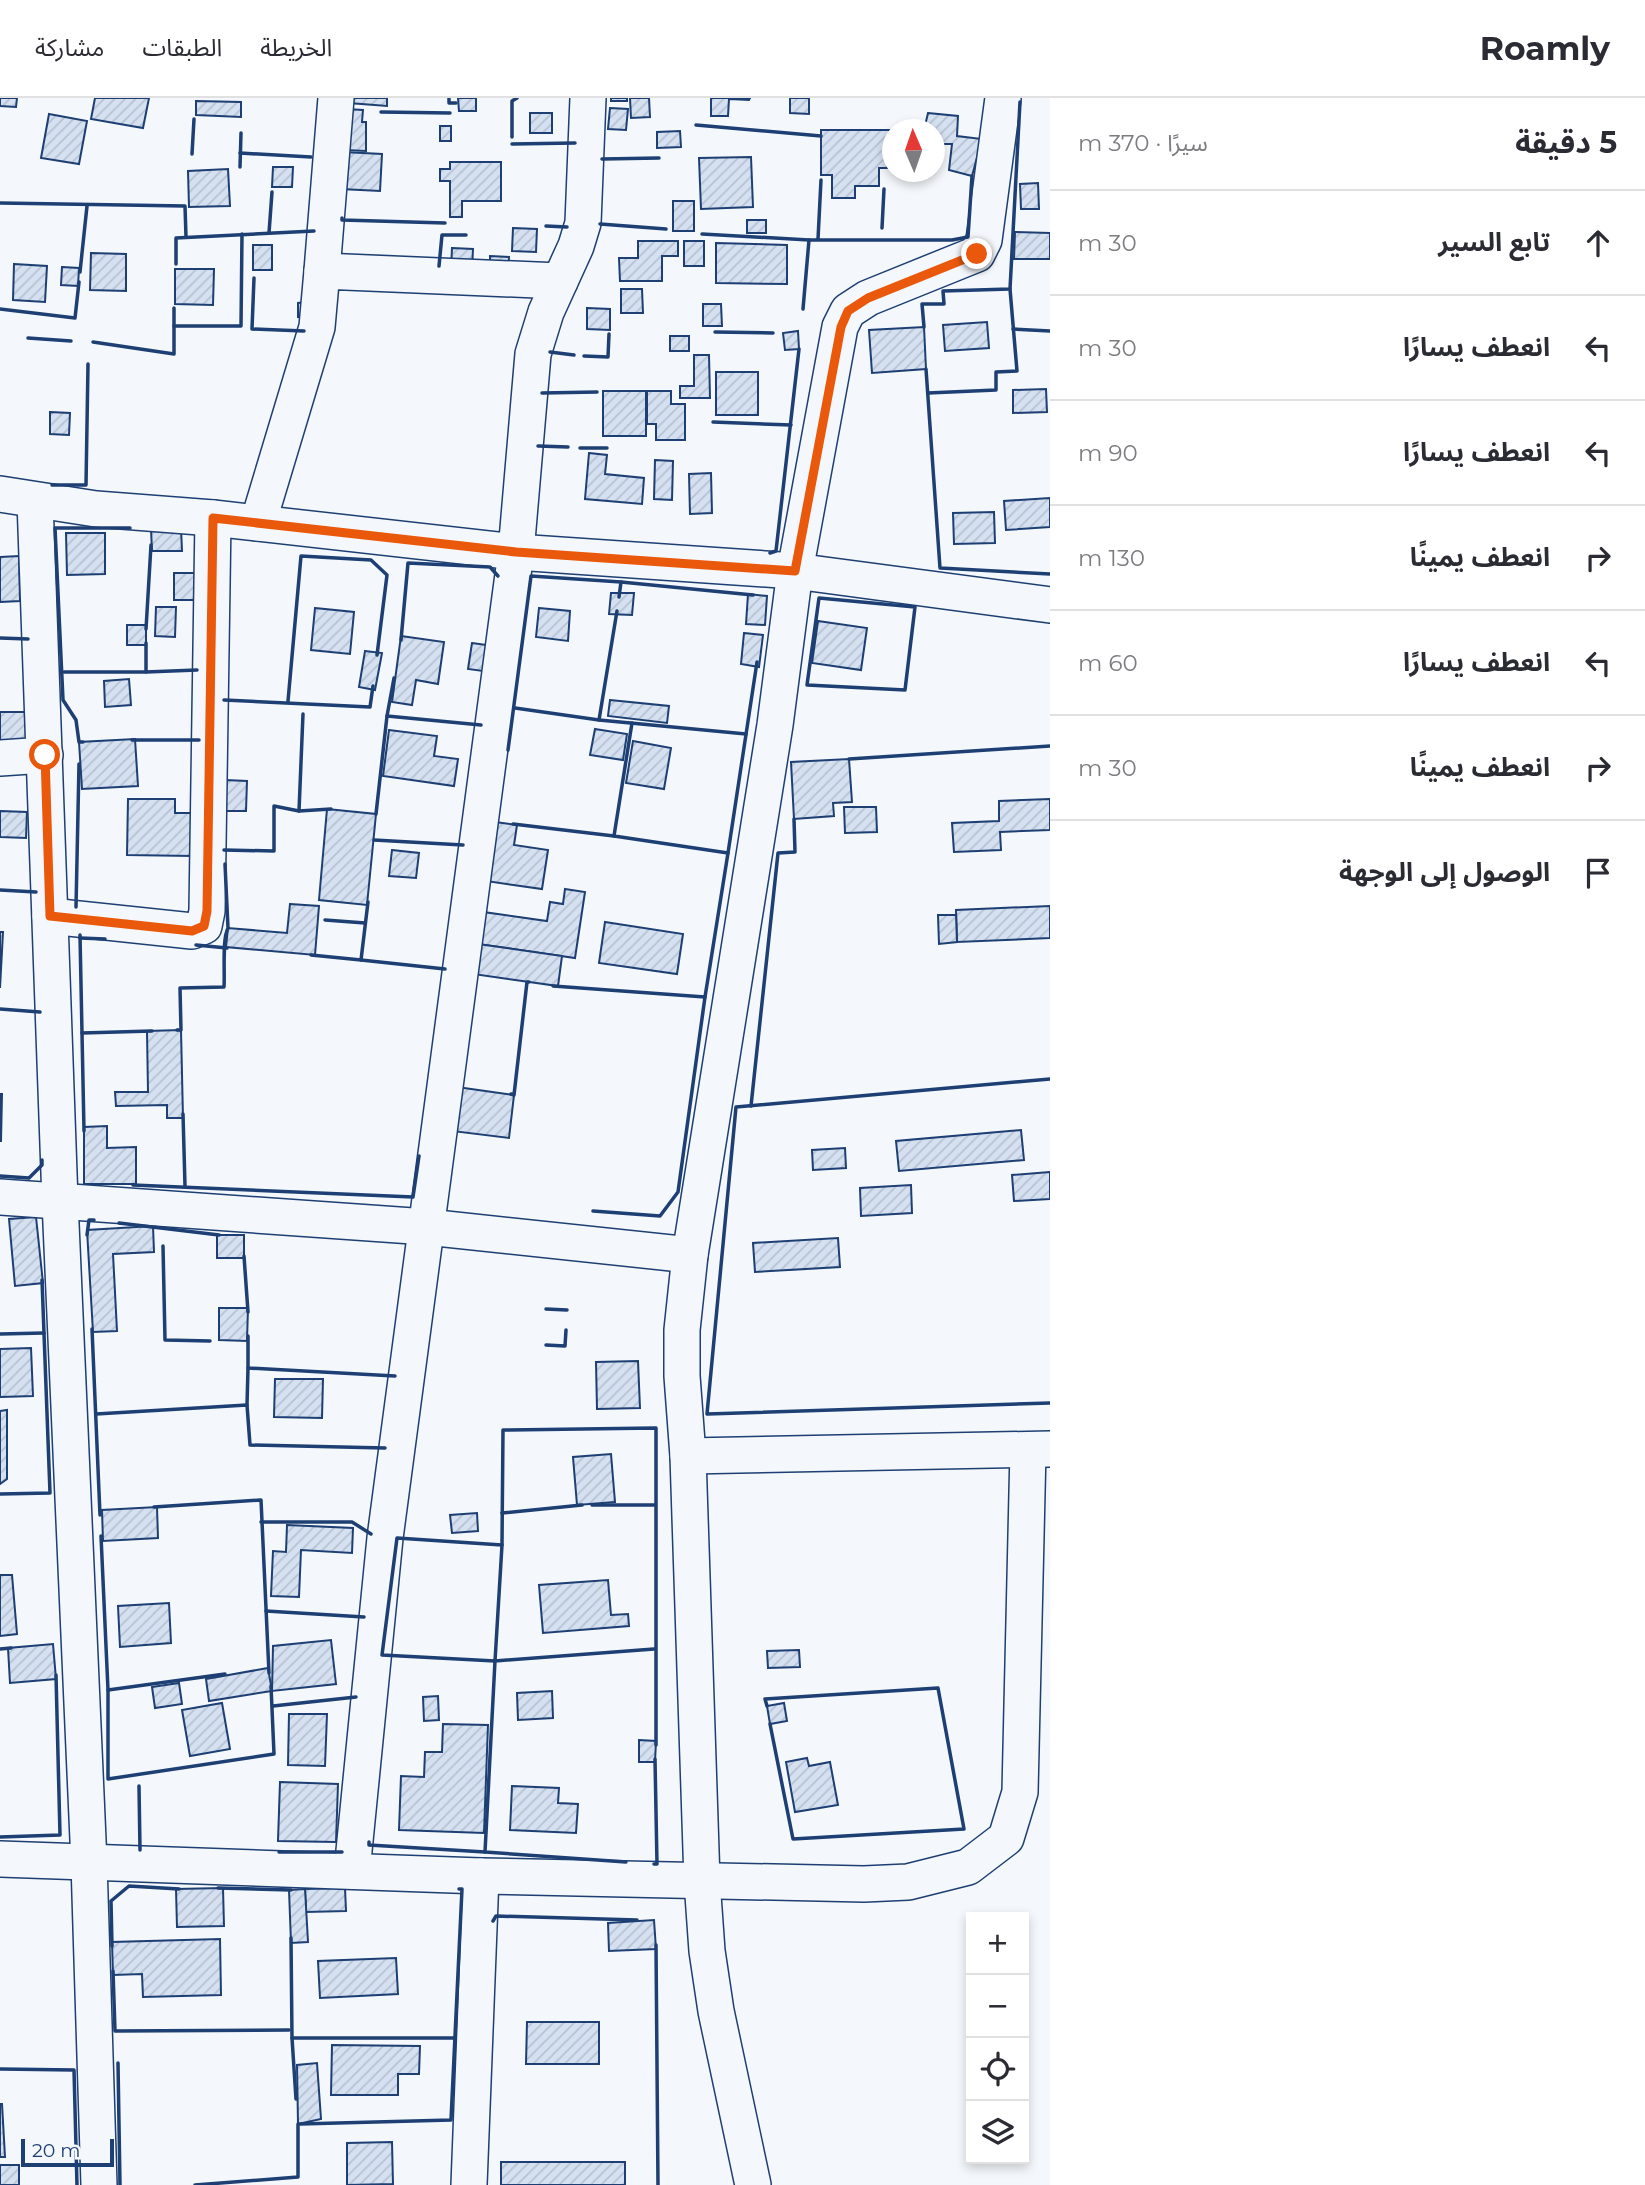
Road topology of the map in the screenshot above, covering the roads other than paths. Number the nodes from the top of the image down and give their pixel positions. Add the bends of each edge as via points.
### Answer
1 (336, 98) edge
2 (589, 98) edge
3 (1003, 98) edge
4 (323, 271) junction
5 (561, 281) junction
6 (0, 494) edge
7 (35, 501) junction
8 (213, 518) junction
9 (258, 523) junction
10 (516, 552) junction
11 (795, 571) junction
12 (1050, 605) edge
13 (45, 755) junction
14 (0, 758) edge
15 (50, 916) junction
16 (0, 1197) edge
17 (60, 1201) junction
18 (427, 1227) junction
19 (690, 1255) junction
20 (1039, 1450) edge
21 (688, 1456) junction
22 (0, 1859) edge
23 (89, 1863) junction
24 (352, 1871) junction
25 (481, 1876) junction
26 (702, 1881) junction
27 (99, 2185) edge
28 (469, 2185) edge
29 (753, 2185) edge

1 - 4 street
2 - 5 street via 583,223
3 - 11 street via 984,240 977,254 868,298 848,311 841,327
4 - 5 street
4 - 9 street via 315,335
5 - 10 street via 533,354
6 - 7 street
7 - 8 street
7 - 13 street
8 - 9 street
8 - 15 street via 204,926 192,931
9 - 10 street
10 - 11 street
10 - 18 street
11 - 12 street
11 - 19 street via 773,738
13 - 14 street
13 - 15 street
15 - 17 street
16 - 17 street
17 - 18 street
17 - 23 street
18 - 19 street
18 - 24 street via 385,1538
19 - 21 street via 682,1330
20 - 21 street
20 - 26 street via 1020,1792 1006,1838 968,1867 908,1882
21 - 26 street
22 - 23 street
23 - 24 street
23 - 27 street
24 - 25 street
25 - 26 street
25 - 28 street
26 - 29 street via 716,2011

